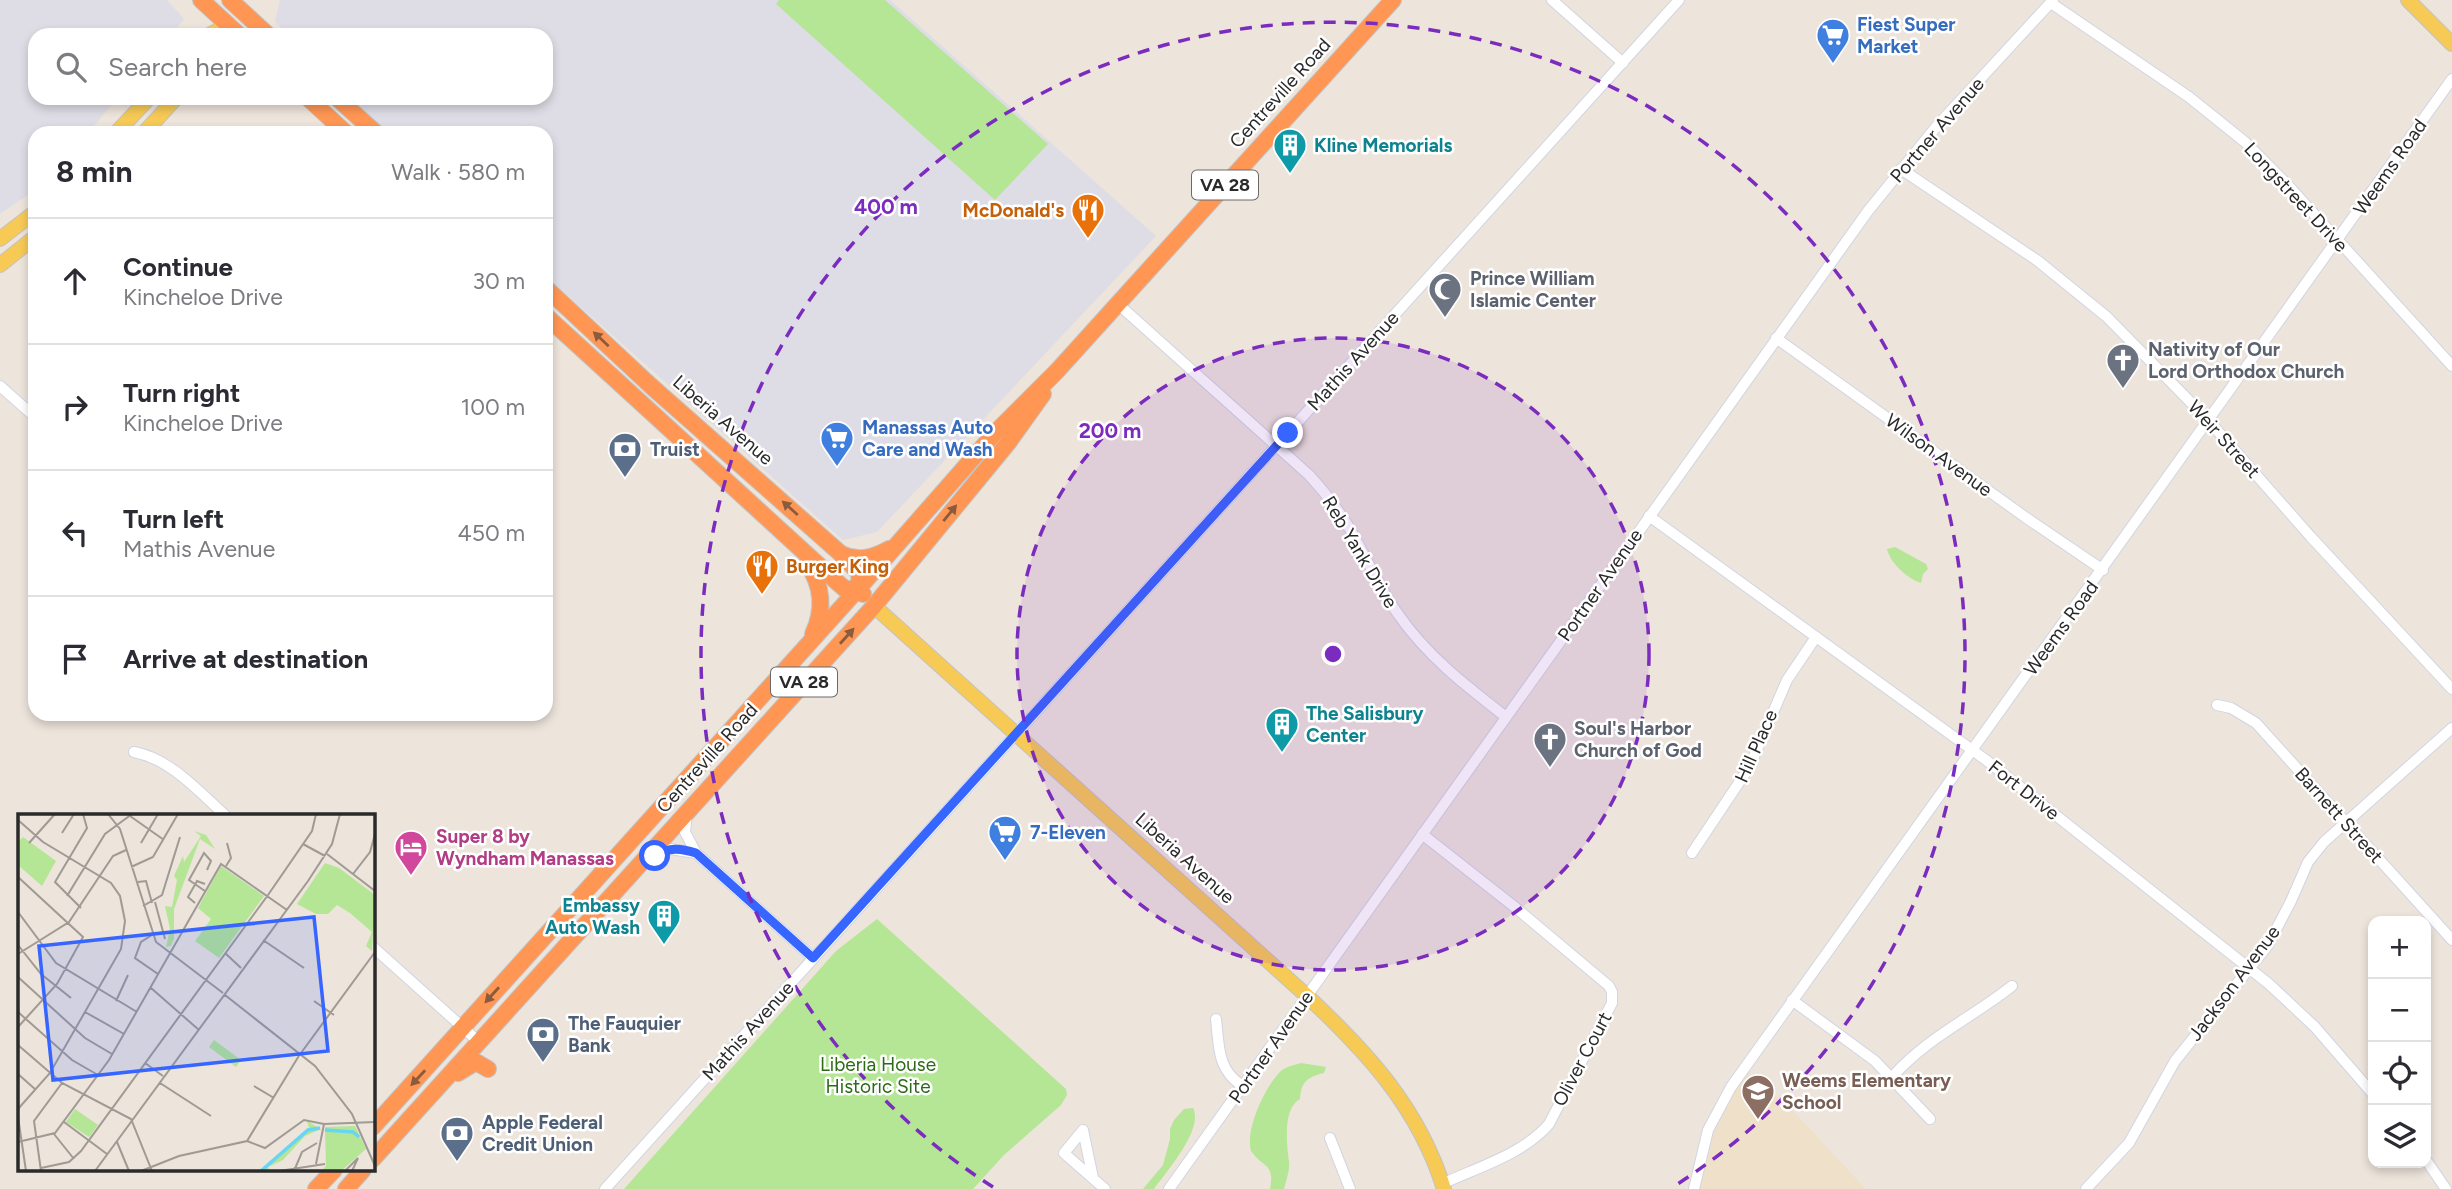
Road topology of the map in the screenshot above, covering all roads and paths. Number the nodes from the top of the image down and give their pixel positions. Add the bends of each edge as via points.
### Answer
1 (201, 0) edge
2 (1392, 0) edge
3 (1552, 0) edge
4 (1679, 0) edge
5 (2408, 0) edge
6 (2052, 1) edge
7 (240, 3) edge
8 (226, 28) edge
9 (231, 28) edge
10 (262, 28) edge
11 (2452, 44) edge
12 (1623, 63) junction
13 (2452, 79) edge
14 (143, 105) edge
15 (170, 105) edge
16 (316, 105) edge
17 (345, 105) edge
18 (123, 126) edge
19 (150, 126) edge
20 (338, 126) edge
21 (368, 126) edge
22 (1901, 169) junction
23 (28, 217) edge
24 (0, 239) edge
25 (2337, 241) junction
26 (28, 243) edge
27 (0, 265) edge
28 (553, 295) edge
29 (1118, 304) junction
30 (553, 322) edge
31 (1776, 338) junction
32 (2452, 366) edge
33 (1057, 371) junction
34 (0, 386) edge
35 (28, 411) edge
36 (2208, 420) junction
37 (1277, 445) junction
38 (1649, 516) junction
39 (900, 542) junction
40 (796, 546) junction
41 (840, 554) junction
42 (2103, 570) junction
43 (859, 589) junction
44 (874, 606) junction
45 (1816, 637) junction
46 (809, 642) junction
47 (2452, 688) edge
48 (2217, 705) dead end
49 (1506, 717) junction
50 (2452, 728) edge
51 (1016, 734) junction
52 (1973, 750) junction
53 (134, 752) dead end
54 (687, 811) junction
55 (224, 814) edge
56 (2346, 822) junction
57 (1422, 834) junction
58 (696, 853) junction
59 (1692, 853) dead end
60 (636, 869) junction
61 (2452, 940) edge
62 (374, 948) edge
63 (813, 958) junction
64 (2249, 968) junction
65 (2012, 986) dead end
66 (1307, 996) junction
67 (1792, 1000) junction
68 (1216, 1018) dead end
69 (463, 1028) junction
70 (478, 1042) junction
71 (488, 1069) dead end
72 (1892, 1077) junction
73 (443, 1081) junction
74 (1243, 1086) junction
75 (2368, 1088) edge
76 (1930, 1119) dead end
77 (374, 1125) edge
78 (1330, 1138) dead end
79 (374, 1158) edge
80 (2431, 1167) edge
81 (332, 1172) edge
82 (361, 1172) edge
83 (1093, 1178) dead end
84 (1443, 1186) edge
85 (1175, 1187) edge
86 (316, 1189) edge
87 (346, 1189) edge
88 (605, 1189) edge
89 (1105, 1189) edge
90 (1350, 1189) edge
91 (1694, 1189) edge
92 (2086, 1189) edge
93 (2446, 1189) edge

1 - 8 highway
2 - 29 highway, Centreville Road / VA 28
3 - 12 street
4 - 12 street, Mathis Avenue
5 - 11 main road
6 - 22 street, Portner Avenue
6 - 25 street, Longstreet Drive via 2245,142
7 - 9 main road
7 - 10 highway
12 - 37 street, Mathis Avenue
13 - 25 street, Weems Road
14 - 18 main road
15 - 19 main road
16 - 20 highway
17 - 21 highway
22 - 31 street, Portner Avenue
22 - 36 street, Weir Street via 2073,288
23 - 24 main road
25 - 32 street, Longstreet Drive
25 - 36 street, Weems Road
26 - 27 main road
41 -> 28 highway, Liberia Avenue
29 - 33 highway, Centreville Road / VA 28
29 - 37 street, Reb Yank Drive
30 - 40 highway, Liberia Avenue
31 - 38 street, Portner Avenue
31 - 42 street, Wilson Avenue
33 - 39 highway, Centreville Road / VA 28 via 995,433
44 -> 33 highway, Centreville Road / VA 28 via 1008,443
34 - 35 street
36 - 42 street, Weems Road
36 - 47 street, Weir Street
37 - 49 street, Reb Yank Drive via 1336,508 1419,642
37 - 51 street, Mathis Avenue
38 - 45 street, Fort Drive
38 - 49 street, Portner Avenue
39 - 41 highway via 869,558
39 - 43 highway, Centreville Road / VA 28
40 - 43 highway, Liberia Avenue via 845,589
40 - 46 highway via 820,589 818,622
41 - 43 highway, Liberia Avenue via 860,574
42 - 52 street, Weems Road
43 - 44 highway, Liberia Avenue
43 - 46 highway, Centreville Road / VA 28
44 - 51 main road, Liberia Avenue
54 -> 44 highway, Centreville Road / VA 28
45 - 52 street, Fort Drive
45 - 59 street, Hill Place via 1787,680 1750,766
46 -> 69 highway, Centreville Road / VA 28
48 - 56 street, Barnett Street via 2256,723
49 - 57 street, Portner Avenue
50 - 56 street, Jackson Avenue
51 - 63 street, Mathis Avenue
51 - 66 main road, Liberia Avenue
52 - 64 street, Fort Drive
52 - 67 street, Weems Road
53 - 55 street via 163,762
54 - 58 street via 685,832
54 - 60 highway, Centreville Road / VA 28
56 - 61 street, Barnett Street
56 - 64 street, Jackson Avenue via 2308,862 2267,945
57 - 66 street, Portner Avenue
57 - 84 street, Oliver Court via 1609,986 1613,997 1543,1131 1518,1149
58 - 60 street via 670,849
58 - 63 street
60 - 70 highway, Centreville Road / VA 28
62 - 69 street
63 - 88 street, Mathis Avenue
64 - 75 street, Fort Drive via 2315,1027
64 - 92 street, Jackson Avenue via 2175,1061 2129,1143
65 - 72 street via 1934,1037
66 - 74 street, Portner Avenue
66 - 84 main road, Liberia Avenue via 1361,1048 1389,1083 1415,1123
67 - 72 street
67 - 91 street, Weems Road via 1718,1110
68 - 74 street via 1223,1066
69 - 70 street
69 -> 77 highway, Centreville Road / VA 28
70 - 73 highway, Centreville Road / VA 28
71 - 73 highway via 474,1063
72 - 76 street
73 - 79 highway, Centreville Road / VA 28
74 - 85 street, Portner Avenue
78 - 90 street
80 - 93 street
81 - 86 highway
82 - 87 highway
83 - 89 street

